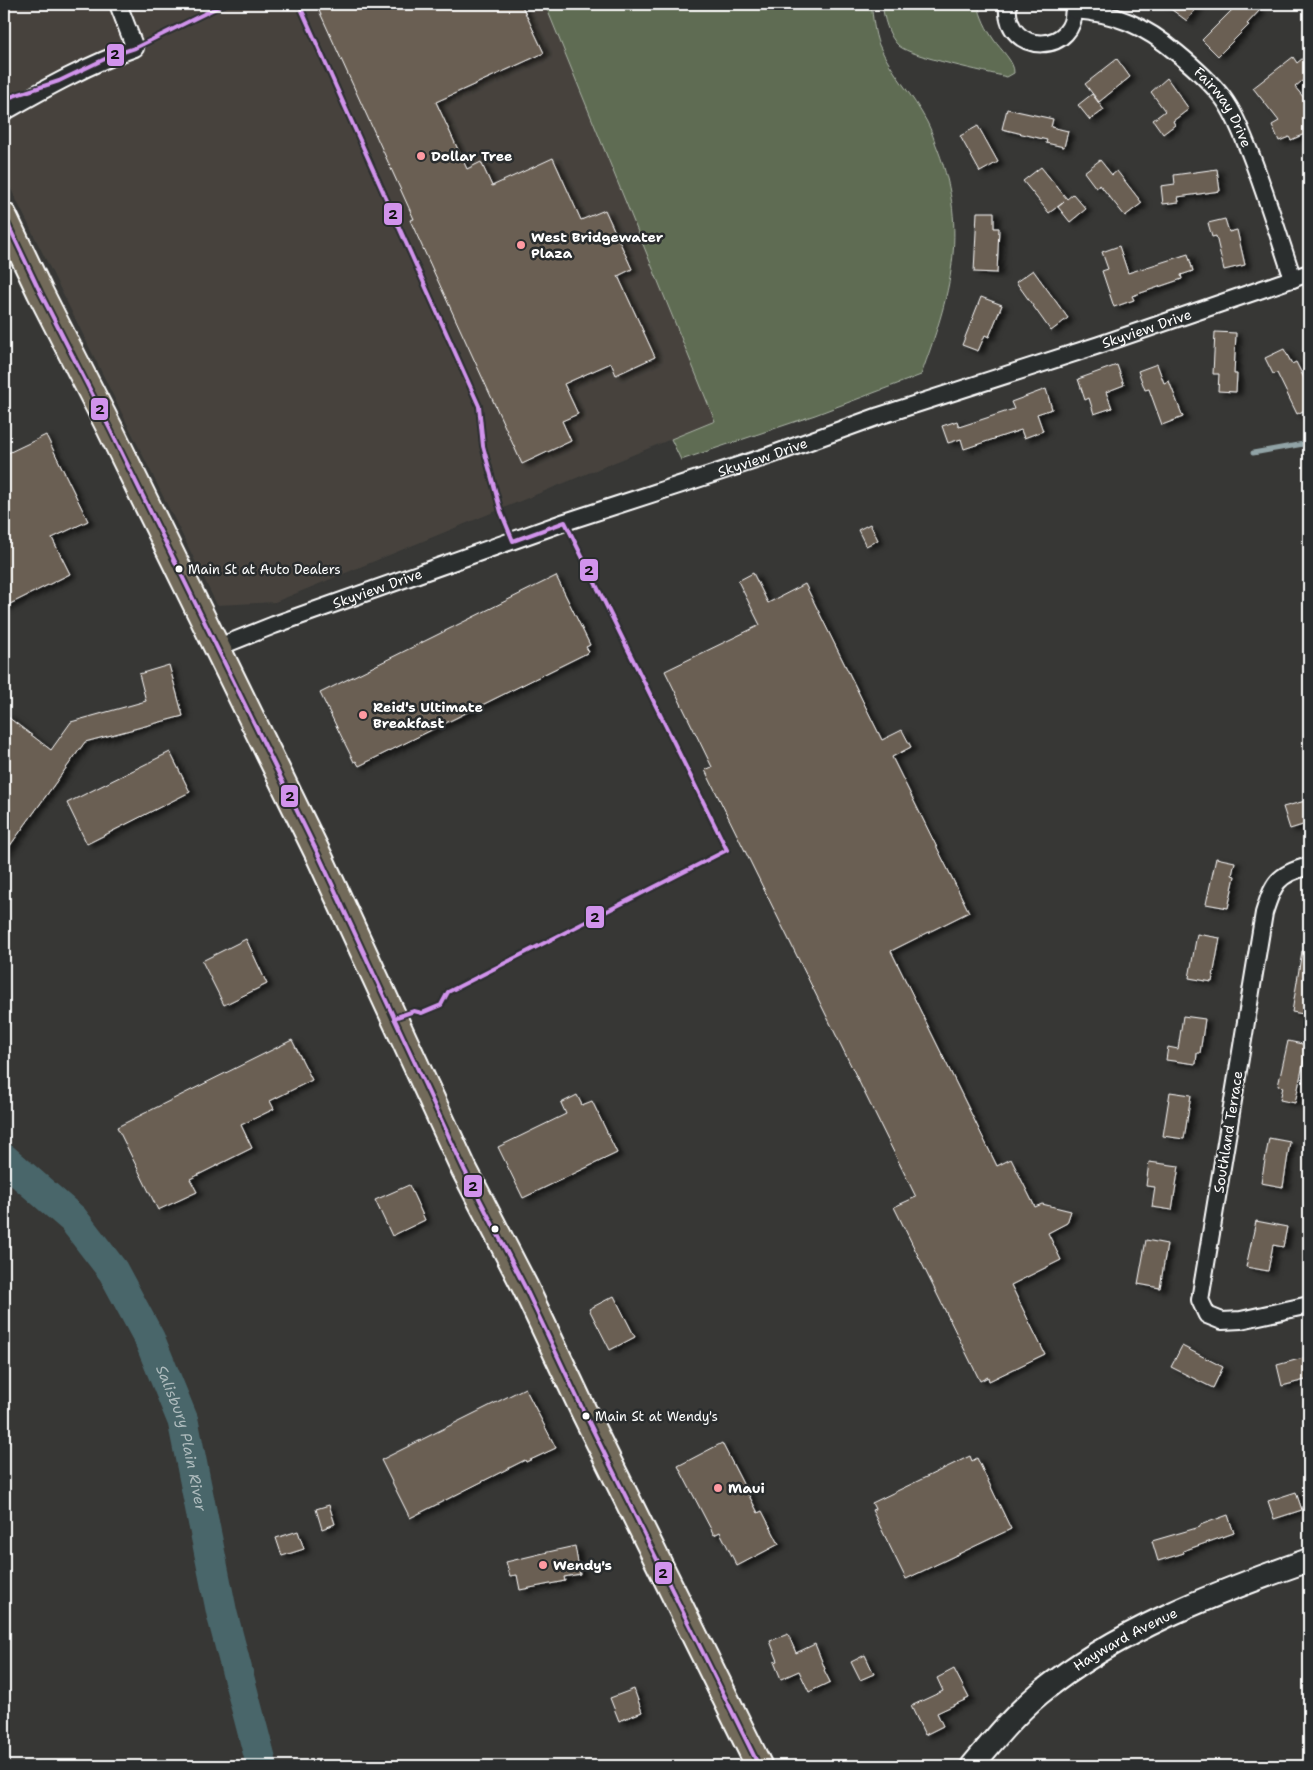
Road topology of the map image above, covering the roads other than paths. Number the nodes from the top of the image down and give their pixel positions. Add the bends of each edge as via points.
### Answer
1 (118, 4) edge
2 (1008, 4) edge
3 (1074, 7) edge
4 (59, 81) junction
5 (4, 99) edge
6 (4, 112) edge
7 (4, 216) edge
8 (1309, 273) edge
9 (1293, 279) junction
10 (216, 648) junction
11 (1309, 866) edge
12 (1309, 1304) edge
13 (1309, 1560) edge
14 (759, 1766) edge
15 (972, 1766) edge

1 - 4 street via 135,48
2 - 3 street, Fairway Drive via 1008,18 1014,31 1025,40 1038,44 1052,42 1064,35 1071,24
3 - 9 street, Fairway Drive via 1118,17 1140,26 1201,73 1223,98 1239,124
4 - 5 street
4 - 6 street
7 - 10 main road
8 - 9 street, Skyview Drive
9 - 10 street, Skyview Drive via 565,522
10 - 14 main road via 331,880 464,1169
11 - 12 street, Southland Terrace via 1281,877 1271,892 1264,913 1200,1300 1207,1314 1222,1322
13 - 15 main road, Hayward Avenue via 1164,1618 1084,1661 1013,1718

